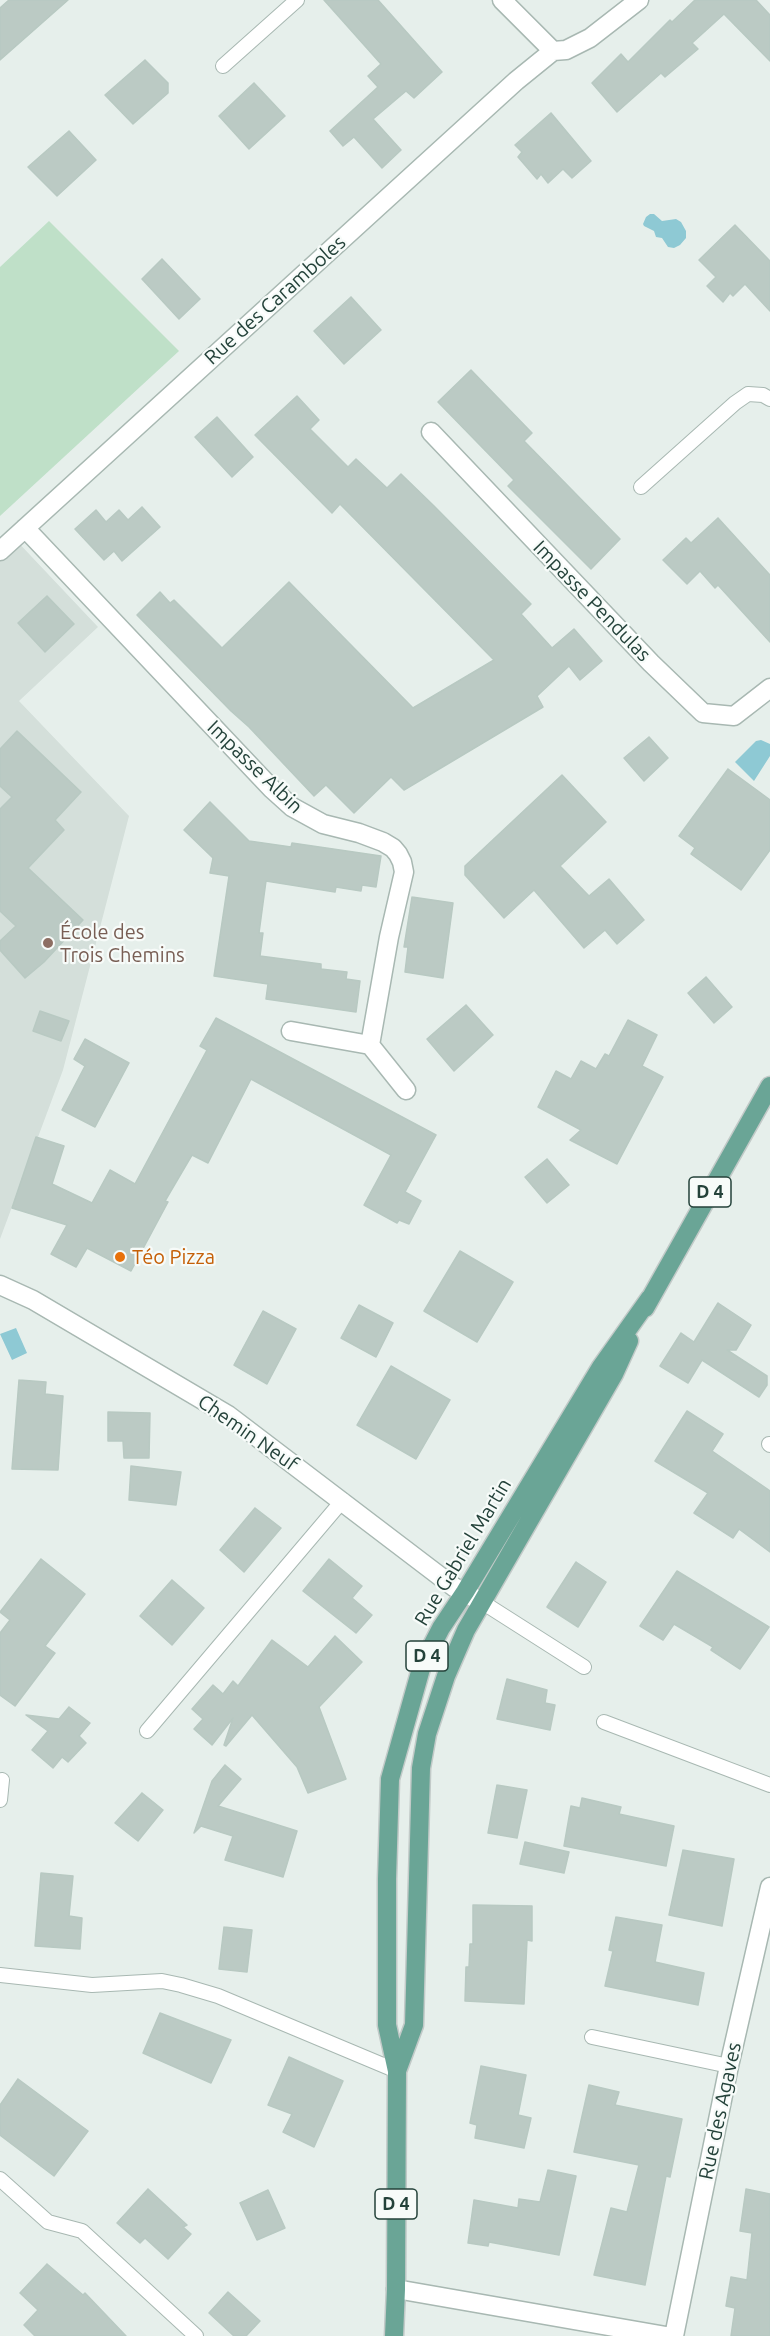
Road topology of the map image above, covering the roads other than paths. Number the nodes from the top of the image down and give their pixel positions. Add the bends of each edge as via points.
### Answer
1 (297, 0) edge
2 (502, 0) edge
3 (639, 0) edge
4 (553, 51) junction
5 (223, 66) dead end
6 (770, 399) edge
7 (430, 432) dead end
8 (640, 487) dead end
9 (25, 528) junction
10 (0, 551) edge
11 (770, 688) edge
12 (291, 1031) dead end
13 (370, 1045) junction
14 (770, 1086) edge
15 (406, 1090) dead end
16 (0, 1285) edge
17 (650, 1298) junction
18 (343, 1500) junction
19 (465, 1592) junction
20 (482, 1602) junction
21 (584, 1667) dead end
22 (604, 1722) dead end
23 (147, 1731) dead end
24 (2, 1780) dead end
25 (770, 1785) edge
26 (0, 1800) edge
27 (770, 1887) edge
28 (0, 1975) edge
29 (592, 2037) dead end
30 (729, 2066) junction
31 (397, 2071) junction
32 (0, 2179) edge
33 (396, 2289) junction
34 (397, 2335) edge
35 (196, 2336) edge
36 (666, 2336) edge
37 (674, 2336) edge

1 - 5 lane
2 - 4 street
3 - 4 street, Rue des Caramboles via 590,38 566,50
4 - 9 street, Rue des Caramboles via 488,105
6 - 8 lane via 748,394
7 - 11 street, Impasse Pendulas via 703,713 734,716
9 - 10 street, Rue des Caramboles
9 - 13 street, Impasse Albin via 292,807 323,824 383,842 398,854 404,872
12 - 13 street
13 - 15 street
14 - 17 main road, Rue Gabriel Martin / D 4
16 - 18 street, Chemin Neuf via 33,1300 228,1415
17 - 19 main road, Rue Gabriel Martin / D 4 via 601,1367
17 - 20 main road, Rue Gabriel Martin / D 4 via 614,1374
18 - 19 street, Chemin Neuf
18 - 23 lane
19 - 20 street, Chemin Neuf
19 - 31 main road, Rue Gabriel Martin / D 4 via 422,1665 390,1779 387,2025
20 - 21 lane
20 - 31 main road, Rue Gabriel Martin / D 4 via 446,1676 427,1734 421,1768 414,2025
22 - 25 lane
24 - 26 lane
27 - 30 street, Rue des Agaves
28 - 31 lane via 92,1985 182,1985 218,1996
29 - 30 lane
30 - 37 street, Rue des Agaves
31 - 33 main road, Rue Gabriel Martin / D 4
32 - 35 lane via 48,2222 82,2231
33 - 34 main road, Rue Gabriel Martin / D 4
33 - 36 street

